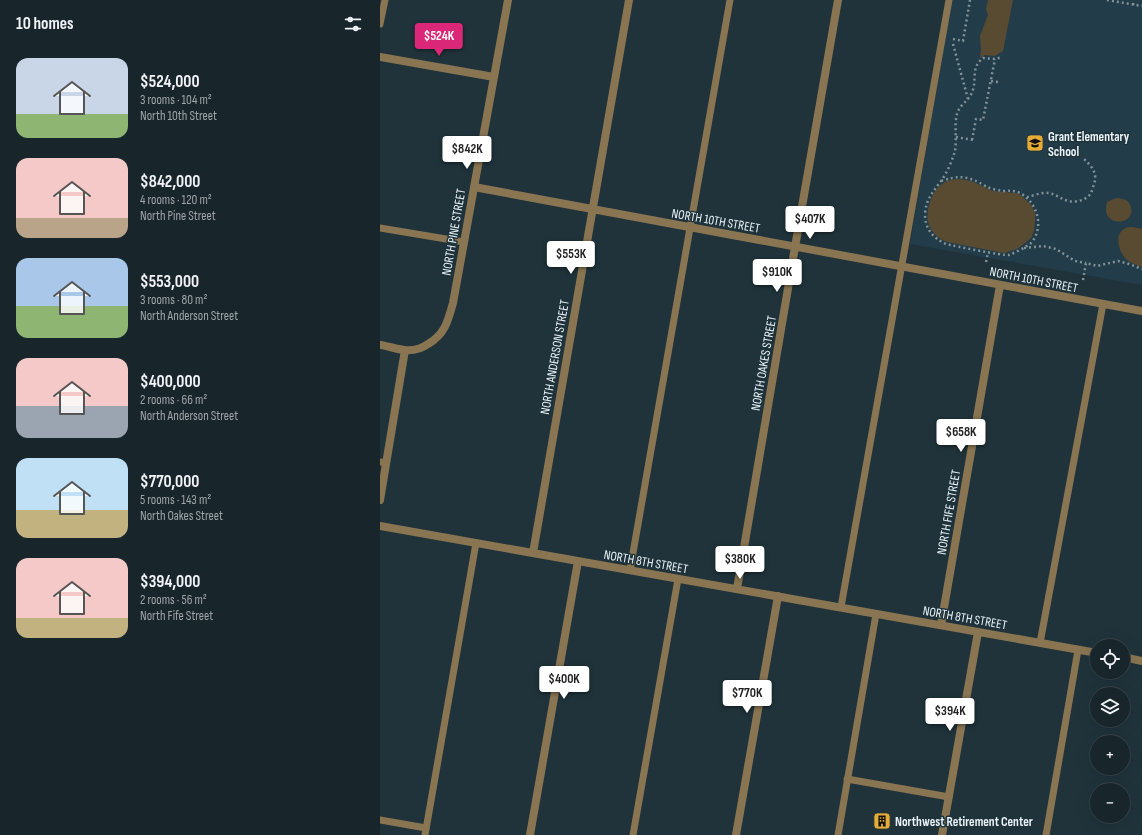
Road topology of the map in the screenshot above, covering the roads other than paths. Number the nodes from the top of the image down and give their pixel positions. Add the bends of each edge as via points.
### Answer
1 (385, 0) edge
2 (508, 0) edge
3 (629, 0) edge
4 (730, 0) edge
5 (838, 0) edge
6 (949, 0) edge
7 (380, 24) edge
8 (380, 57) edge
9 (494, 77) junction
10 (474, 187) junction
11 (592, 210) junction
12 (380, 228) edge
13 (690, 228) junction
14 (464, 242) junction
15 (795, 247) junction
16 (902, 267) junction
17 (1000, 285) junction
18 (1103, 304) junction
19 (1142, 311) edge
20 (380, 345) edge
21 (405, 350) junction
22 (383, 463) edge
23 (380, 500) edge
24 (380, 526) edge
25 (476, 543) junction
26 (533, 553) junction
27 (578, 561) junction
28 (630, 570) junction
29 (678, 579) junction
30 (736, 589) junction
31 (778, 596) junction
32 (841, 608) junction
33 (876, 614) junction
34 (941, 625) junction
35 (978, 632) junction
36 (1040, 643) junction
37 (1078, 650) junction
38 (1090, 652) edge
39 (1130, 659) edge
40 (1142, 661) edge
41 (847, 779) junction
42 (949, 797) junction
43 (380, 820) edge
44 (425, 832) edge
45 (530, 835) edge
46 (633, 835) edge
47 (736, 835) edge
48 (838, 835) edge
49 (942, 835) edge
50 (1046, 835) edge

1 - 7 lane
2 - 9 street, NORTH PINE STREET
3 - 11 street, NORTH ANDERSON STREET
4 - 13 lane
5 - 15 street, NORTH OAKES STREET
6 - 16 lane
8 - 9 street
9 - 10 street, NORTH PINE STREET
10 - 11 street, NORTH 10TH STREET
10 - 14 street, NORTH PINE STREET
11 - 13 street, NORTH 10TH STREET
11 - 26 street, NORTH ANDERSON STREET
12 - 14 lane
13 - 15 street, NORTH 10TH STREET
13 - 28 lane
14 - 21 street, NORTH PINE STREET via 453,303 442,333 423,348
15 - 16 street, NORTH 10TH STREET
15 - 30 street, NORTH OAKES STREET
16 - 17 street, NORTH 10TH STREET
16 - 32 lane
17 - 18 street, NORTH 10TH STREET
17 - 34 street, NORTH FIFE STREET
18 - 19 street, NORTH 10TH STREET
18 - 36 lane
20 - 21 street
21 - 22 street
22 - 23 street
24 - 25 street, NORTH 8TH STREET
25 - 26 street, NORTH 8TH STREET
25 - 44 lane
26 - 27 street, NORTH 8TH STREET
27 - 28 street, NORTH 8TH STREET
27 - 45 street
28 - 29 street, NORTH 8TH STREET
29 - 30 street, NORTH 8TH STREET
29 - 46 lane
30 - 31 street, NORTH 8TH STREET
31 - 32 street, NORTH 8TH STREET
31 - 47 street
32 - 33 street, NORTH 8TH STREET
33 - 34 street, NORTH 8TH STREET
33 - 41 lane
34 - 35 street, NORTH 8TH STREET
35 - 36 street, NORTH 8TH STREET
35 - 42 street
36 - 37 street, NORTH 8TH STREET
37 - 38 street, NORTH 8TH STREET
37 - 50 lane
39 - 40 street
41 - 42 lane
41 - 48 lane
42 - 49 street
43 - 44 lane

